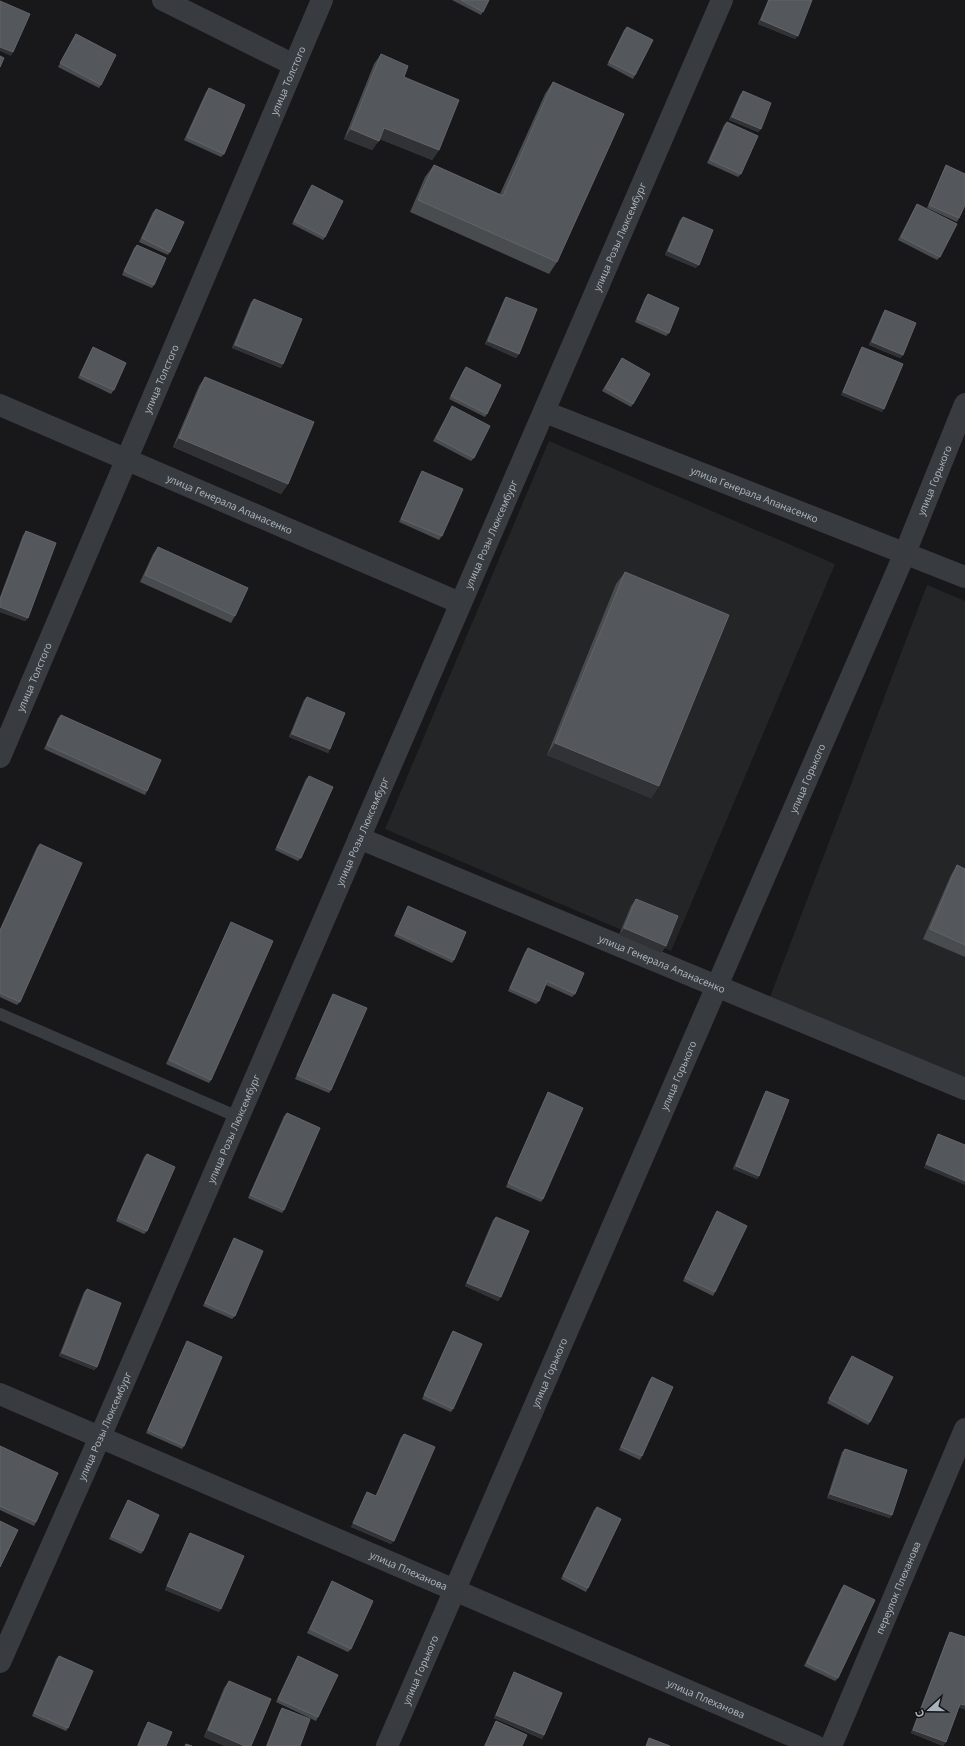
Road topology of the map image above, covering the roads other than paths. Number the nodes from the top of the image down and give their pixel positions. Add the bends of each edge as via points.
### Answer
1 (163, 0) edge
2 (322, 0) edge
3 (722, 0) edge
4 (294, 65) junction
5 (965, 404) edge
6 (0, 405) edge
7 (545, 412) junction
8 (127, 460) junction
9 (905, 553) junction
10 (965, 577) edge
11 (460, 603) junction
12 (0, 757) edge
13 (359, 838) junction
14 (716, 987) junction
15 (0, 1014) edge
16 (965, 1089) edge
17 (238, 1117) junction
18 (0, 1394) edge
19 (965, 1429) edge
20 (100, 1437) junction
21 (456, 1590) junction
22 (0, 1662) edge
23 (387, 1746) edge
24 (816, 1746) edge
25 (831, 1746) edge

1 - 4 street
2 - 4 street, улица Толстого
3 - 7 street, улица Розы Люксембург
4 - 8 street, улица Толстого
5 - 9 street, улица Горького
6 - 8 street, улица Генерала Апанасенко
7 - 9 street, улица Генерала Апанасенко
7 - 11 street, улица Розы Люксембург
8 - 11 street, улица Генерала Апанасенко
8 - 12 street, улица Толстого
9 - 10 street, улица Генерала Апанасенко
9 - 14 street, улица Горького
11 - 13 street, улица Розы Люксембург
13 - 14 street, улица Генерала Апанасенко
13 - 17 street, улица Розы Люксембург
14 - 16 street, улица Генерала Апанасенко
14 - 21 street, улица Горького
15 - 17 lane
17 - 20 street, улица Розы Люксембург
18 - 20 street, улица Плеханова
19 - 25 street, переулок Плеханова
20 - 21 street, улица Плеханова
20 - 22 street, улица Розы Люксембург
21 - 23 street, улица Горького
21 - 24 street, улица Плеханова

